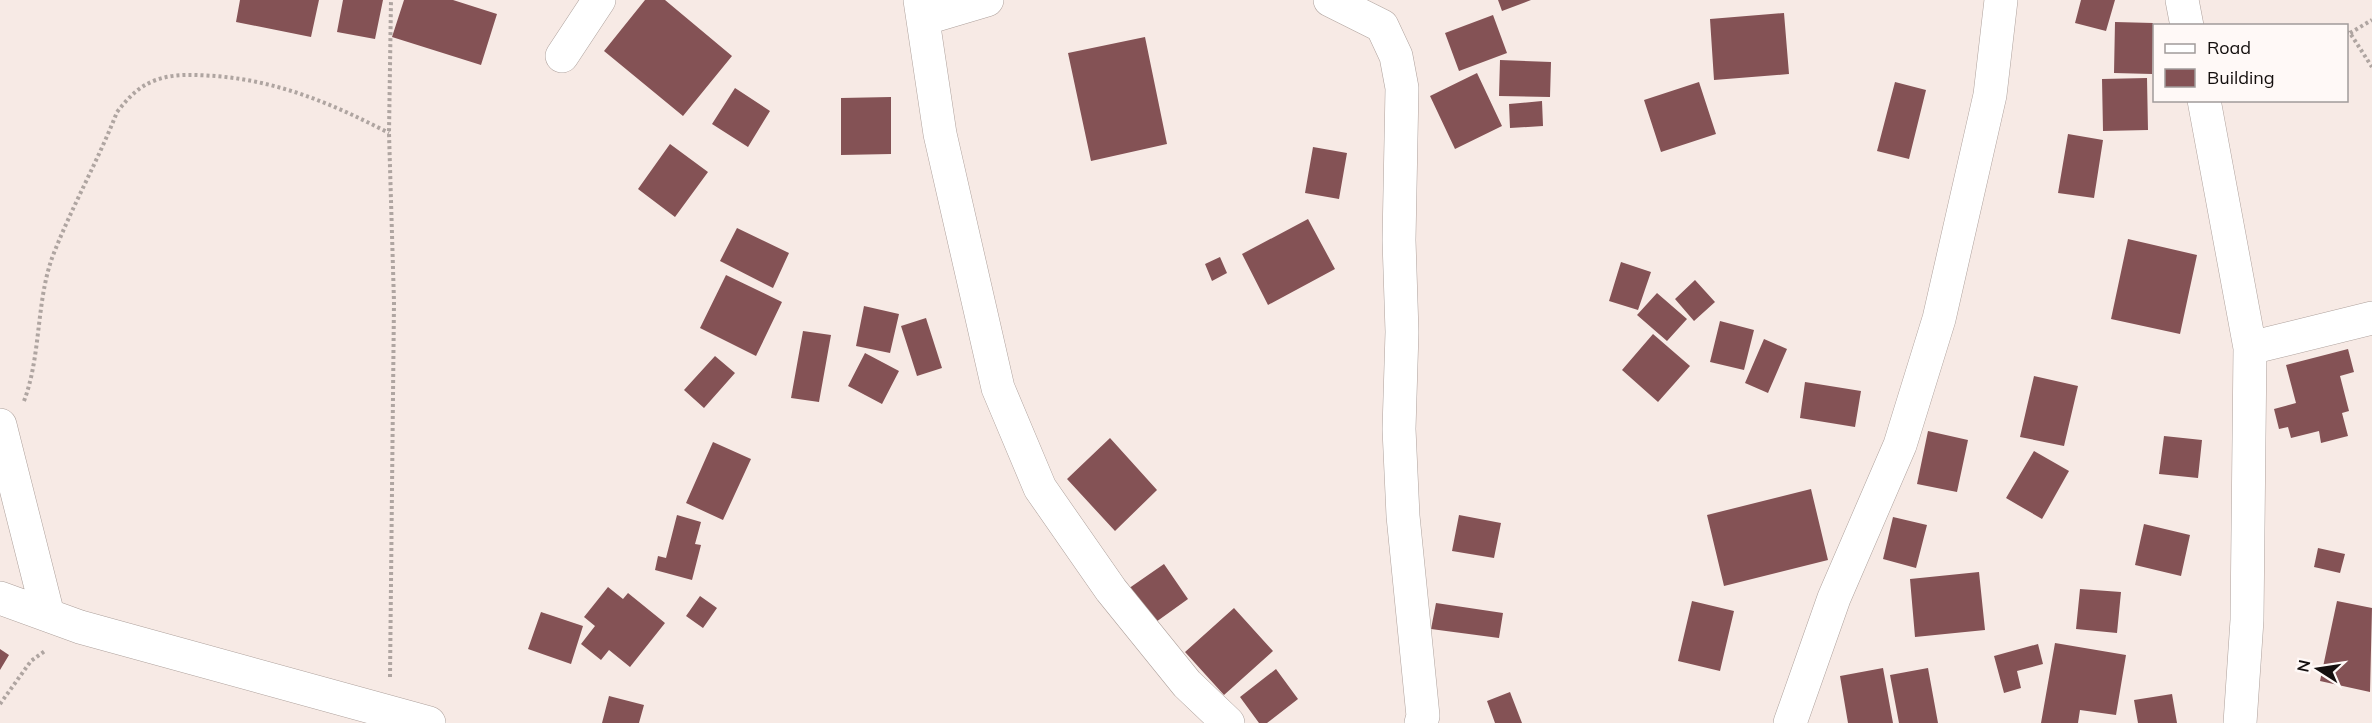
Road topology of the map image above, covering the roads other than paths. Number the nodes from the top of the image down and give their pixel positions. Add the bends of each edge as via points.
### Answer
1 (599, 0) edge
2 (987, 0) edge
3 (1330, 0) edge
4 (2001, 0) edge
5 (2182, 0) edge
6 (921, 10) edge
7 (2187, 24) edge
8 (562, 56) dead end
9 (2204, 102) edge
10 (2372, 318) edge
11 (2250, 348) junction
12 (1, 428) edge
13 (0, 598) edge
14 (48, 615) junction
15 (335, 711) edge
16 (429, 723) edge
17 (1228, 723) edge
18 (1422, 723) edge
19 (1790, 723) edge
20 (2240, 723) edge

1 - 8 street
2 - 6 street
3 - 18 street via 1382,26 1396,56 1402,88 1399,429
4 - 19 street via 1990,95 1939,319 1900,445 1834,597
5 - 7 street
6 - 17 street via 940,134 998,388 1040,489 1111,590 1187,684
9 - 11 street
10 - 11 street
11 - 20 street via 2247,620
12 - 14 street
13 - 14 street
14 - 15 street
15 - 16 street via 390,711

